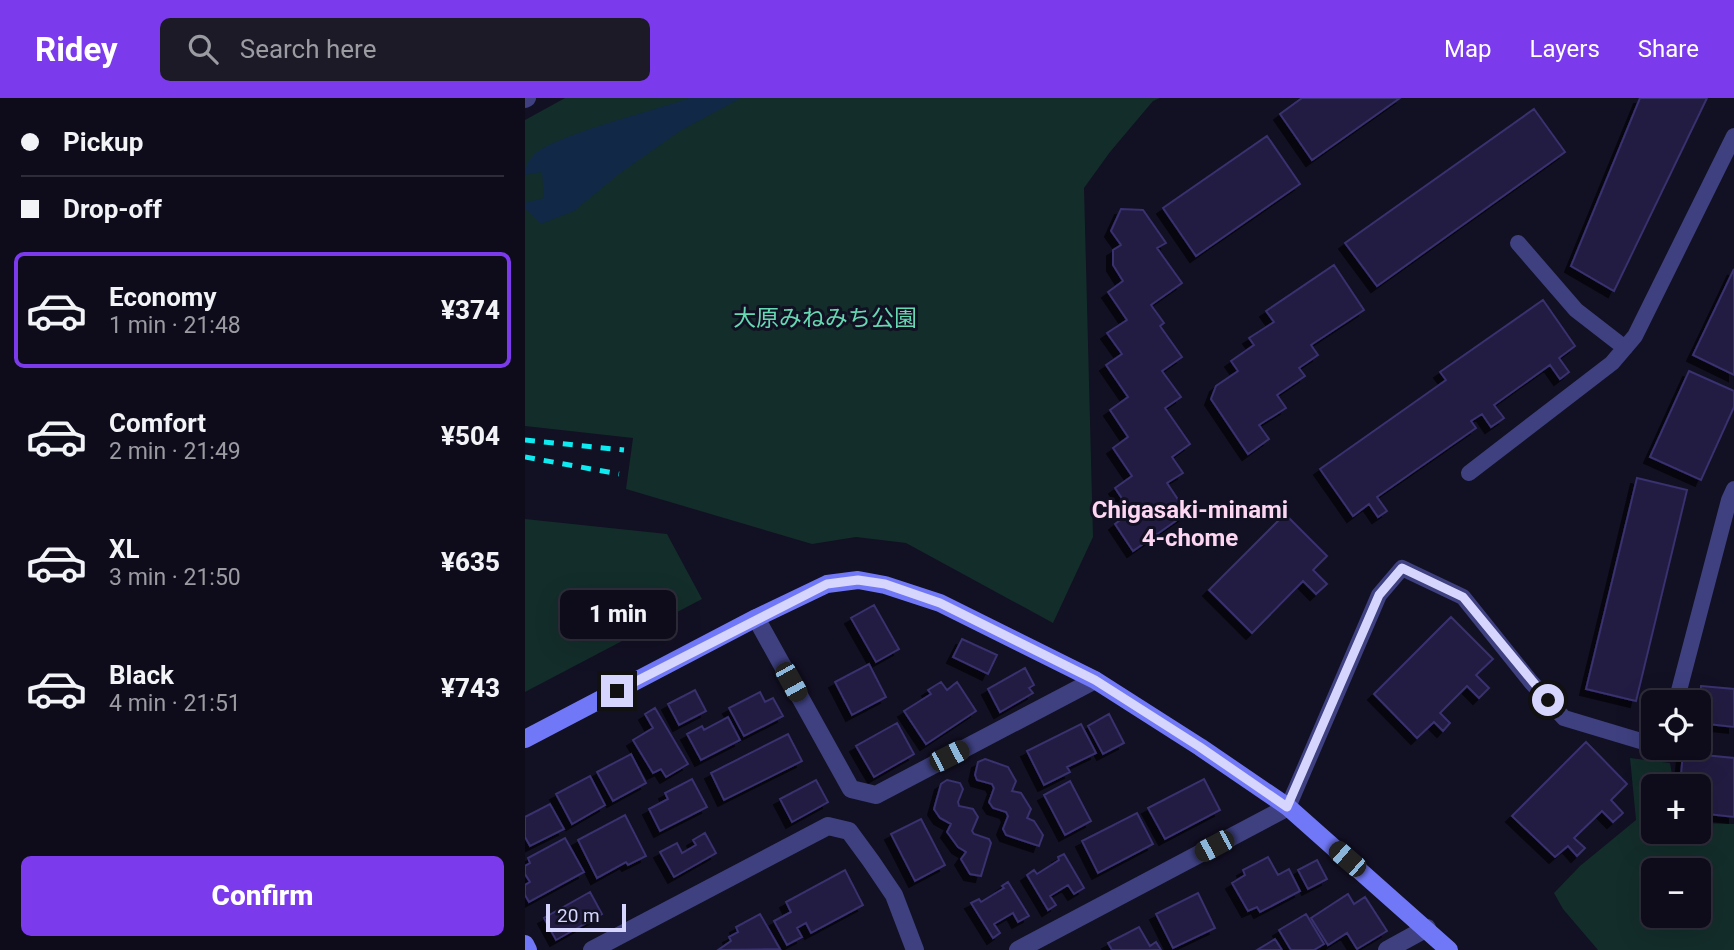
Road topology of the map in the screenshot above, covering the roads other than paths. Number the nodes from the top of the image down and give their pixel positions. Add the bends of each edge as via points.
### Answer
1 (1734, 136) edge
2 (1518, 243) dead end
3 (1625, 348) junction
4 (1469, 473) dead end
5 (1734, 489) edge
6 (755, 618) junction
7 (1095, 680) junction
8 (1679, 690) edge
9 (525, 739) edge
10 (1641, 741) edge
11 (1287, 807) junction
12 (1427, 929) junction
13 (525, 944) edge
14 (528, 950) edge
15 (592, 950) edge
16 (915, 950) edge
17 (1018, 950) edge
18 (1387, 950) edge
19 (1450, 950) edge

1 - 3 lane via 1636,336
2 - 3 lane via 1576,310
3 - 4 lane via 1612,363
5 - 8 lane
6 - 7 street via 827,584 858,580 885,584 940,603
6 - 7 street via 851,789 876,795
6 - 9 street
7 - 11 street
10 - 11 lane via 1564,718 1463,597 1402,568 1379,595
11 - 12 street
11 - 17 street
12 - 18 street
12 - 19 street
13 - 14 street
15 - 16 street via 828,826 849,831 871,861 894,895

